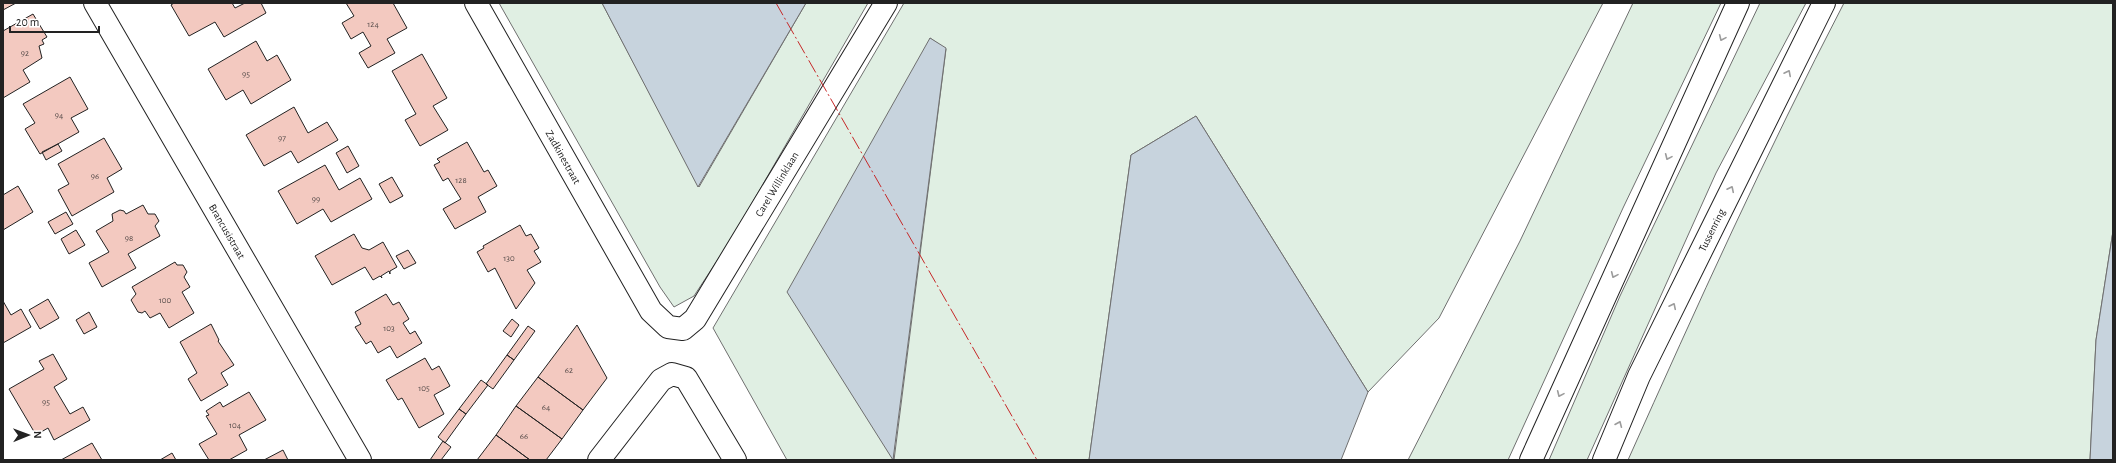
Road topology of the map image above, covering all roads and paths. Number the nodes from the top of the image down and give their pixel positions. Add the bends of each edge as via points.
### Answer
1 (95, 3) edge
2 (476, 3) edge
3 (886, 3) edge
4 (1738, 3) edge
5 (1824, 3) edge
6 (651, 311) joint
7 (360, 460) edge
8 (599, 460) edge
9 (736, 460) edge
10 (1531, 460) edge
11 (1604, 460) edge

1 - 7 main road, Brancusistraat
2 - 6 main road, Zadkinestraat
3 - 6 main road, Carel Willinklaan via 695,319 683,329 668,327
4 -> 10 main road
11 -> 5 main road, Tussenring via 1639,376
8 - 9 main road via 664,377 672,374 686,378

